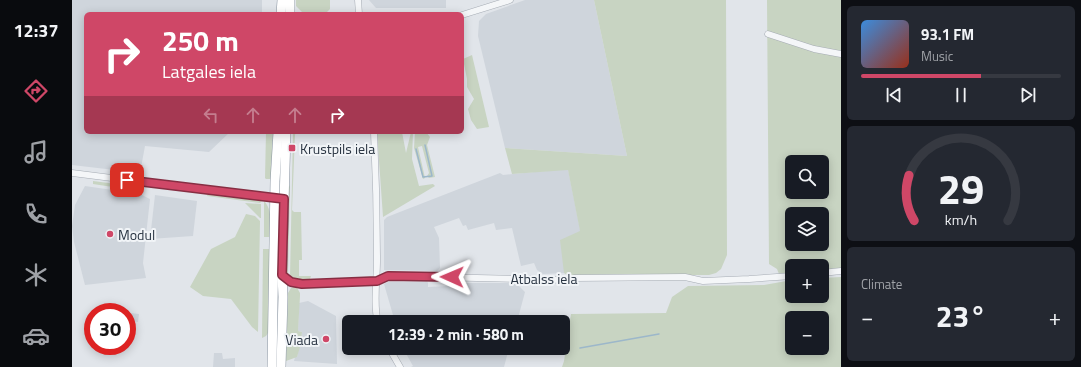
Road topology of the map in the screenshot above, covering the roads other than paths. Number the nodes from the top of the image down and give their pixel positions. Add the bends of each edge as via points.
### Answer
1 (282, 0) edge
2 (290, 0) edge
3 (358, 0) edge
4 (510, 0) edge
5 (281, 12) edge
6 (290, 12) edge
7 (359, 12) edge
8 (464, 14) edge
9 (768, 34) dead end
10 (841, 54) edge
11 (278, 134) edge
12 (286, 134) edge
13 (374, 134) edge
14 (72, 173) edge
15 (280, 199) junction
16 (841, 271) edge
17 (829, 272) edge
18 (282, 275) junction
19 (785, 276) edge
20 (377, 281) junction
21 (296, 284) junction
22 (283, 297) junction
23 (375, 315) edge
24 (393, 355) edge
25 (272, 367) edge
26 (281, 367) edge
27 (400, 367) edge

1 - 5 highway
2 - 6 highway
3 - 7 street
4 - 8 street
9 - 10 street via 814,49
11 - 15 highway
12 - 15 highway
13 - 20 street
14 - 15 street
15 - 18 highway
15 - 25 highway
16 - 17 street
18 - 21 street
18 - 22 highway
19 - 20 street, Atbalss iela via 703,280 567,280 388,276
20 - 21 street, Atbalss iela
20 - 23 street
21 - 22 street via 288,289
22 - 26 highway
24 - 27 street

